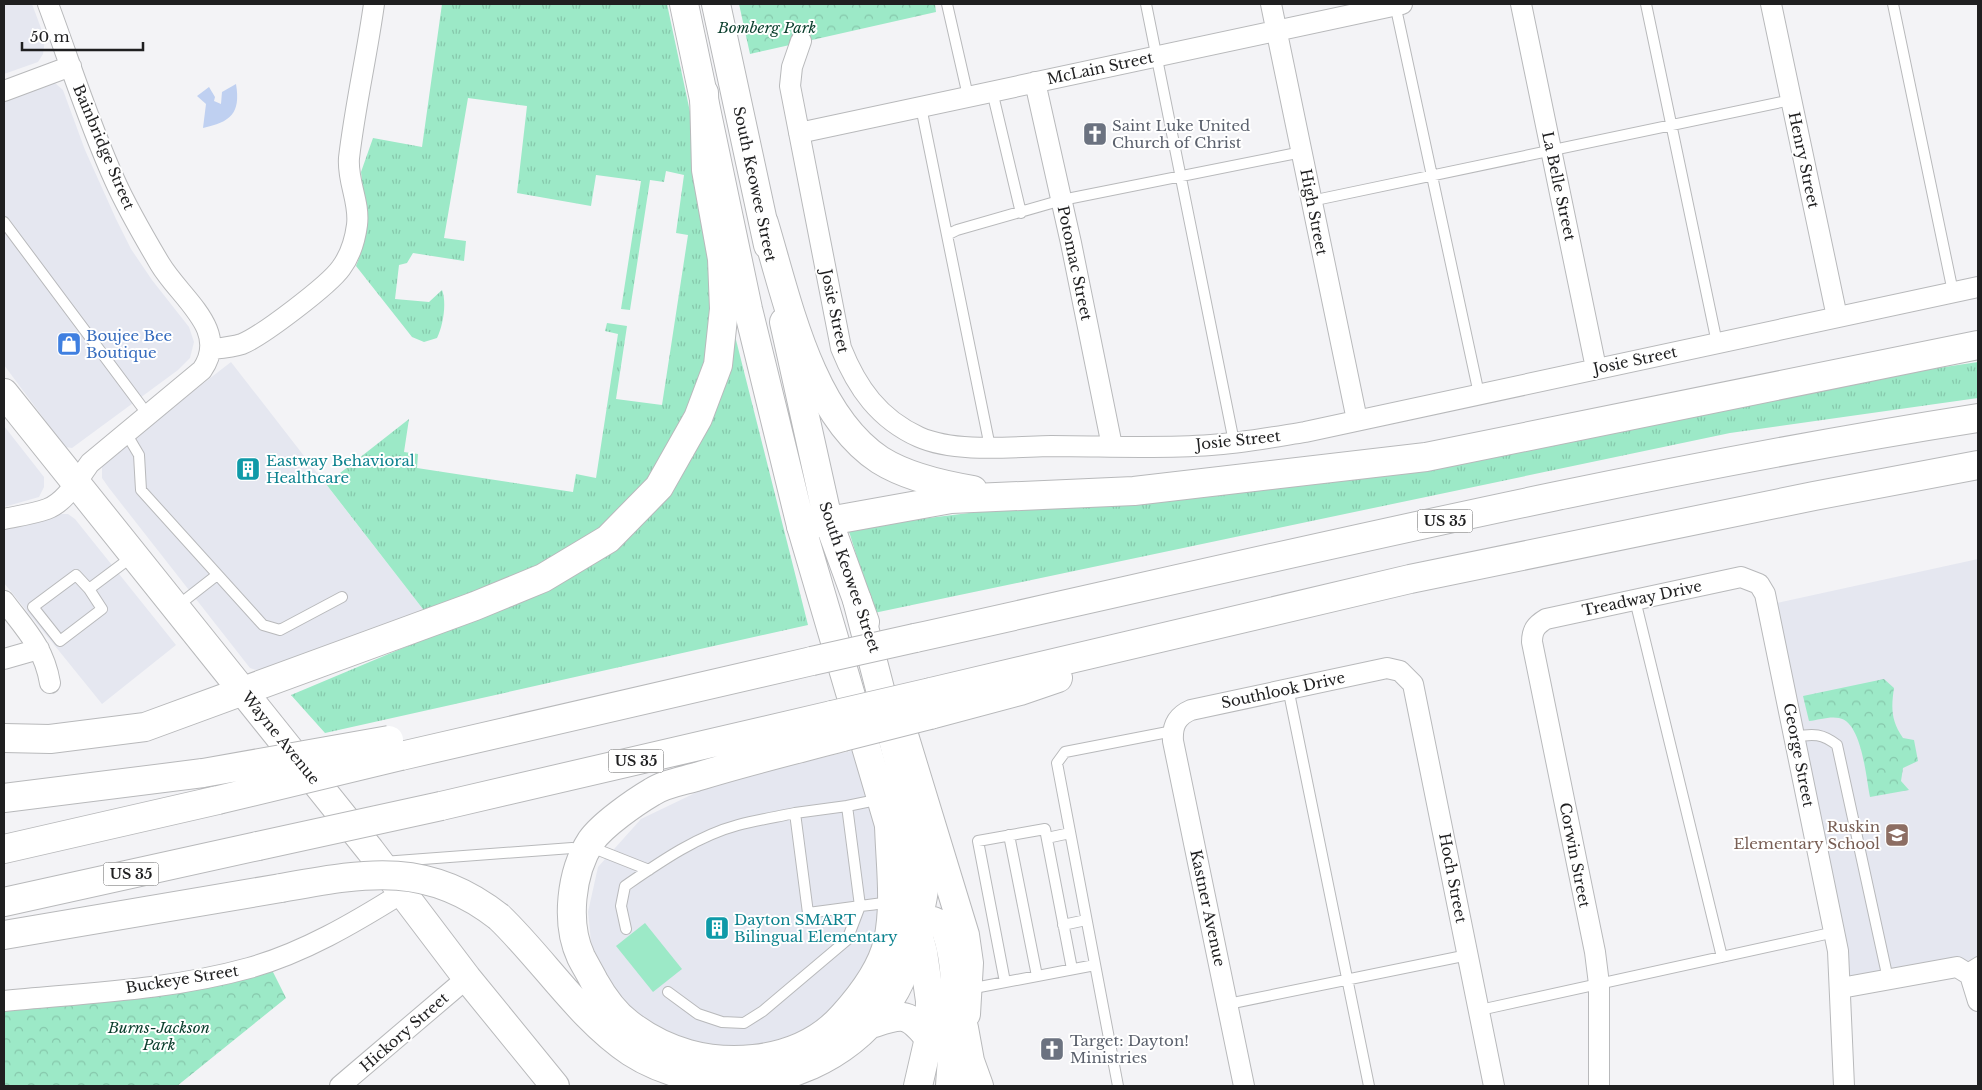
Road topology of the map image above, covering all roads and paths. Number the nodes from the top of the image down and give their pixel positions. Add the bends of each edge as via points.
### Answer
1 (48, 4) edge
2 (374, 4) edge
3 (684, 4) edge
4 (716, 4) edge
5 (947, 4) edge
6 (1146, 4) edge
7 (1271, 4) edge
8 (1397, 4) edge
9 (1521, 4) edge
10 (1646, 4) edge
11 (1771, 4) edge
12 (1893, 4) edge
13 (1276, 30) junction
14 (801, 40) dead end
15 (1157, 56) junction
16 (70, 66) junction
17 (1035, 82) junction
18 (4, 91) edge
19 (992, 91) junction
20 (704, 93) junction
21 (968, 96) junction
22 (1791, 100) junction
23 (921, 107) junction
24 (1672, 125) junction
25 (798, 133) junction
26 (1552, 150) junction
27 (1302, 152) junction
28 (1181, 176) junction
29 (1432, 176) junction
30 (1062, 200) junction
31 (1312, 202) junction
32 (1021, 213) junction
33 (4, 222) edge
34 (764, 223) junction
35 (947, 235) junction
36 (1978, 286) edge
37 (1953, 292) junction
38 (1837, 317) junction
39 (1717, 343) junction
40 (1978, 346) edge
41 (212, 349) junction
42 (1596, 368) junction
43 (4, 393) edge
44 (1479, 394) junction
45 (148, 415) junction
46 (1978, 418) edge
47 (1358, 420) junction
48 (126, 433) junction
49 (1234, 442) junction
50 (990, 446) junction
51 (1112, 446) junction
52 (1978, 466) edge
53 (77, 482) junction
54 (1017, 496) junction
55 (4, 519) edge
56 (828, 520) junction
57 (801, 526) junction
58 (133, 556) junction
59 (217, 575) junction
60 (1752, 580) joint
61 (89, 590) junction
62 (342, 597) dead end
63 (857, 600) junction
64 (1635, 600) junction
65 (4, 601) edge
66 (175, 608) junction
67 (1536, 626) joint
68 (39, 649) junction
69 (4, 659) edge
70 (1404, 673) joint
71 (50, 683) dead end
72 (1288, 688) junction
73 (242, 690) junction
74 (838, 726) junction
75 (1173, 731) junction
76 (1796, 737) junction
77 (4, 738) edge
78 (395, 748) junction
79 (4, 798) edge
80 (881, 799) junction
81 (847, 806) junction
82 (795, 813) junction
83 (889, 825) junction
84 (1070, 833) junction
85 (1009, 835) junction
86 (1047, 838) junction
87 (572, 848) dead end
88 (4, 849) edge
89 (601, 851) dead end
90 (380, 862) junction
91 (649, 870) junction
92 (402, 893) junction
93 (4, 902) edge
94 (892, 902) junction
95 (860, 906) junction
96 (1086, 920) junction
97 (917, 924) junction
98 (1063, 925) junction
99 (626, 929) dead end
100 (1834, 932) junction
101 (4, 935) edge
102 (888, 943) junction
103 (1468, 956) junction
104 (1722, 957) junction
105 (1095, 965) junction
106 (1972, 966) edge
107 (1072, 969) junction
108 (1037, 976) junction
109 (467, 978) junction
110 (1888, 979) junction
111 (1348, 980) junction
112 (1005, 982) junction
113 (1599, 984) junction
114 (1840, 988) junction
115 (968, 989) junction
116 (668, 992) dead end
117 (4, 1001) edge
118 (1978, 1001) edge
119 (1228, 1004) junction
120 (1480, 1010) junction
121 (871, 1024) junction
122 (964, 1028) junction
123 (929, 1038) junction
124 (353, 1082) edge
125 (554, 1086) edge
126 (918, 1086) edge
127 (951, 1086) edge
128 (978, 1086) edge
129 (1118, 1086) edge
130 (1244, 1086) edge
131 (1370, 1086) edge
132 (1494, 1086) edge
133 (1599, 1086) edge
134 (1844, 1086) edge

1 - 16 street, Bainbridge Street
2 - 41 street via 348,167 357,206 357,225 345,262 298,306 254,338
3 - 20 main road, South Keowee Street
4 - 34 main road, South Keowee Street
5 - 21 lane
6 - 15 lane
7 - 13 street, High Street
8 - 13 street, McLain Street
8 - 29 lane
9 - 26 street, La Belle Street
10 - 24 lane
11 - 22 street, Henry Street
12 - 37 lane
13 - 15 street, McLain Street
13 - 27 street, High Street
14 - 25 street, Josie Street via 790,86
15 - 17 street, McLain Street
15 - 28 lane
16 - 18 street
16 - 41 street, Bainbridge Street via 115,181 164,270 208,328
17 - 19 street, McLain Street
17 - 30 street, Potomac Street
19 - 21 street, McLain Street
19 - 32 lane
20 - 57 main road, South Keowee Street via 748,309
20 - 73 main road via 706,170 722,259 724,310 719,357 698,418 659,487 608,539 543,578 475,606
21 - 23 street, McLain Street
22 - 24 lane
22 - 38 street, Henry Street
23 - 25 street, McLain Street
23 - 35 lane
24 - 26 lane
24 - 39 lane
25 - 50 street, Josie Street via 842,348 849,369 866,397 897,426 920,437 960,446
26 - 29 lane
26 - 42 street, La Belle Street
27 - 28 lane
27 - 31 street, High Street
28 - 30 lane
28 - 49 lane
29 - 31 lane
29 - 44 lane
30 - 32 lane
30 - 51 street, Potomac Street
31 - 47 street, High Street
32 - 35 lane
33 - 45 lane
34 - 54 main road via 803,348 835,416 855,440 881,460 914,474 946,485
34 - 56 main road, South Keowee Street
35 - 50 lane
36 - 37 street, Josie Street
37 - 38 street, Josie Street
38 - 39 street, Josie Street
39 - 42 street, Josie Street
40 - 54 main road via 1426,457 1134,491
41 - 45 street via 202,370
42 - 44 street, Josie Street
43 - 53 main road, Wayne Avenue
44 - 47 street, Josie Street
45 - 48 street
46 - 78 main road, US 35, bridge via 1804,446 1610,485 694,687
47 - 49 street, Josie Street via 1305,432
48 - 53 street via 90,463
48 - 59 lane via 139,455 141,490
49 - 51 street, Josie Street
50 - 51 street, Josie Street
52 - 74 main road, US 35, bridge via 1824,494 1429,575 1230,622
53 - 55 street via 47,509
53 - 58 main road, Wayne Avenue
54 - 56 main road via 951,500
56 - 57 main road
56 - 63 main road, South Keowee Street
57 - 80 main road, South Keowee Street
58 - 61 lane
58 - 66 main road, Wayne Avenue
59 - 62 lane via 264,625 280,630
59 - 66 lane
60 - 64 street, Treadway Drive via 1741,577
60 - 76 street, George Street via 1766,594
61 - 61 lane via 102,608 60,641 33,608 76,575
63 - 97 main road via 921,854 924,889
63 - 115 main road, South Keowee Street via 906,739 954,895 965,935
64 - 67 street, Treadway Drive via 1546,619
64 - 104 lane
65 - 68 street
66 - 73 main road, Wayne Avenue
67 - 113 street, Corwin Street via 1532,642
68 - 69 street
68 - 71 street via 47,663
70 - 72 street, Southlook Drive via 1387,668
70 - 103 street, Hoch Street via 1413,684
72 - 75 street, Southlook Drive via 1191,710 1182,714
72 - 111 lane
73 - 77 main road via 145,726 50,739
73 - 90 main road, Wayne Avenue
74 - 93 main road, US 35, bridge via 441,806
74 - 102 main road via 654,790 615,819 592,840 574,879 572,916 580,955 604,998 627,1024 660,1044 729,1062 770,1057 803,1047 832,1028 856,1002
75 - 84 lane via 1065,752 1060,756 1057,766
75 - 119 street, Kastner Avenue
76 - 100 street, George Street
76 - 110 lane via 1813,734 1828,737 1837,745
78 - 79 main road, bridge
78 - 88 main road, bridge via 218,800
80 - 81 lane
80 - 83 main road, South Keowee Street
81 - 82 lane
81 - 95 lane
82 - 91 lane via 736,825 692,843
82 - 95 lane via 808,913
83 - 94 main road
83 - 97 main road, South Keowee Street
84 - 86 lane
84 - 96 lane
85 - 86 lane via 1045,829
85 - 108 lane
85 - 112 lane via 978,841
86 - 98 lane
87 - 90 lane
89 - 91 lane
90 - 92 main road, Wayne Avenue
91 - 99 lane via 625,886 621,906
92 - 109 main road, Wayne Avenue
92 - 117 street, Buckeye Street via 348,926 287,955 250,968 212,978 160,985
94 - 95 lane
94 - 102 main road
95 - 116 lane via 847,940 763,1011 744,1023 722,1022 698,1014
96 - 98 lane
96 - 105 lane
97 - 102 main road via 902,930
97 - 121 main road via 908,961 893,994
97 - 123 main road, South Keowee Street via 929,981
97 - 127 main road via 933,920 944,926 951,942 954,1026
98 - 107 lane
100 - 104 lane
100 - 114 street, George Street
101 - 121 main road, bridge via 360,875 412,876 435,880 482,903 499,917 577,1002 630,1051 658,1067 721,1082 781,1078 808,1069 837,1053
103 - 111 lane
103 - 120 street, Hoch Street
104 - 113 lane
105 - 107 lane
105 - 129 lane
106 - 110 street
106 - 118 street via 1970,975
107 - 108 lane
108 - 112 lane
109 - 124 street, Hickory Street
109 - 125 main road, Wayne Avenue
110 - 114 street
111 - 119 lane
111 - 131 lane
112 - 115 lane
113 - 120 lane
113 - 133 street, Corwin Street
114 - 134 street, George Street
115 - 122 main road, South Keowee Street
119 - 130 street, Kastner Avenue
120 - 132 street, Hoch Street
121 - 123 main road via 903,1017 914,1020
122 - 127 main road, South Keowee Street
122 - 128 main road
123 - 126 main road, South Keowee Street

